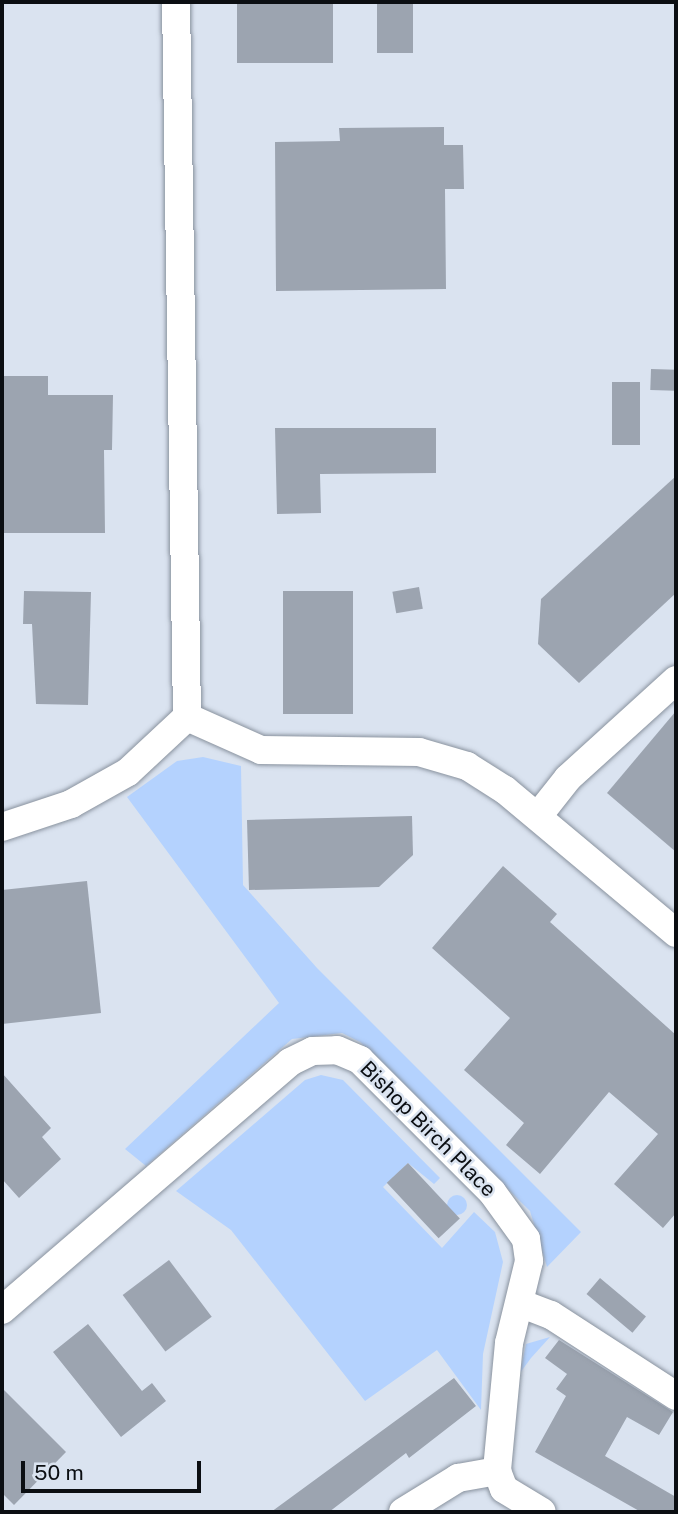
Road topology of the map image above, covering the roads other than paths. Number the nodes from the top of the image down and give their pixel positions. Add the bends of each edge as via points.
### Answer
1 (176, 2) edge
2 (676, 680) edge
3 (187, 717) junction
4 (538, 816) junction
5 (2, 827) edge
6 (676, 933) edge
7 (522, 1304) junction
8 (2, 1310) edge
9 (676, 1396) edge
10 (498, 1471) junction
11 (402, 1512) edge
12 (542, 1512) edge

1 - 3 street
2 - 4 street via 568,778
3 - 4 street via 261,750 443,756 485,775
3 - 5 street via 128,772 71,804
4 - 6 street
7 - 8 street, Bishop Birch Place via 529,1261 517,1219 360,1060 325,1051 290,1062
7 - 9 street via 551,1315
7 - 10 street, Bishop Birch Place via 508,1354
10 - 11 street via 458,1478
10 - 12 street via 504,1489

